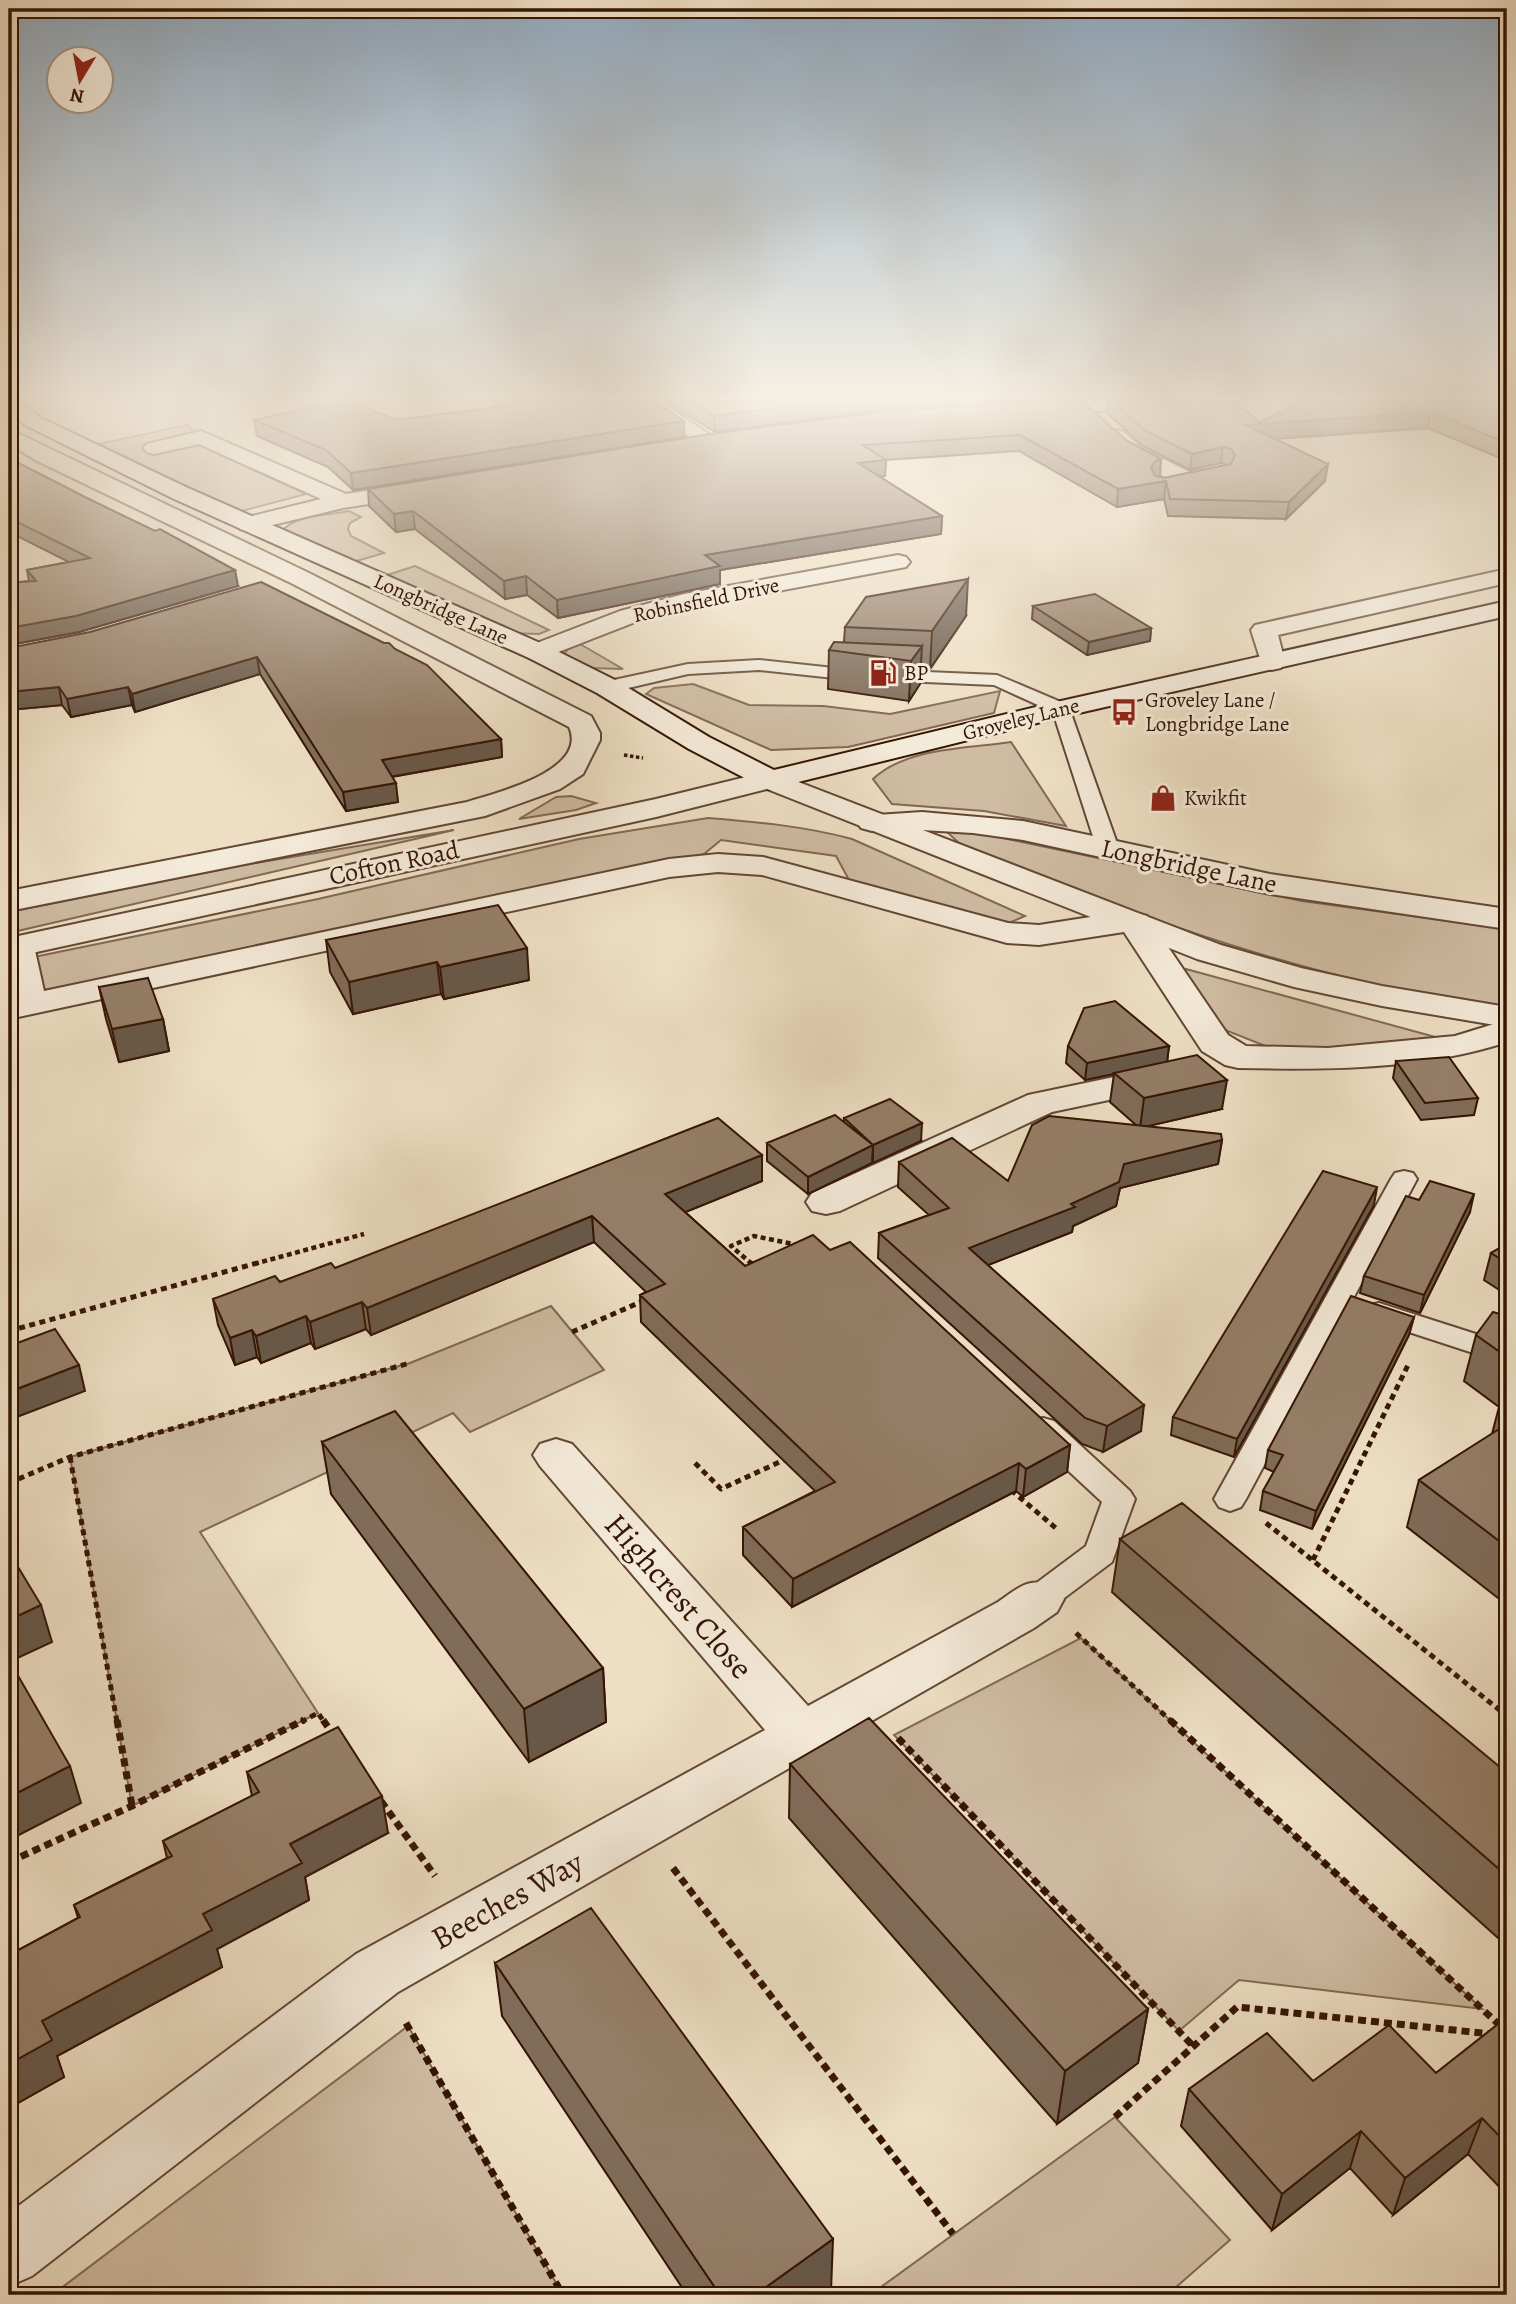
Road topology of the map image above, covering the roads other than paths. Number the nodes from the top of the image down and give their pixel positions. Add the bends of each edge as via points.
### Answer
1 (155, 509) edge
2 (216, 509) edge
3 (312, 509) edge
4 (248, 524) junction
5 (898, 562) dead end
6 (837, 573) junction
7 (1507, 576) edge
8 (300, 578) junction
9 (262, 590) edge
10 (856, 591) dead end
11 (1507, 609) edge
12 (453, 615) junction
13 (400, 631) junction
14 (538, 652) junction
15 (1272, 662) junction
16 (607, 687) junction
17 (1061, 709) junction
18 (573, 768) joint
19 (770, 780) junction
20 (872, 822) junction
21 (1108, 849) junction
22 (763, 866) joint
23 (9, 901) edge
24 (1507, 919) edge
25 (1132, 922) junction
26 (13, 947) edge
27 (19, 1006) edge
28 (1507, 1017) edge
29 (1507, 1031) edge
30 (1238, 1057) junction
31 (1404, 1178) dead end
32 (826, 1202) dead end
33 (1339, 1299) junction
34 (1507, 1354) edge
35 (1018, 1406) edge
36 (556, 1455) dead end
37 (1230, 1499) dead end
38 (1039, 1599) joint
39 (802, 1736) junction
40 (9, 2253) edge

1 - 8 street, Longbridge Lane
2 - 4 street, Longbridge Lane
3 - 4 street
4 - 12 street, Longbridge Lane
5 - 6 street, Robinsfield Drive
6 - 10 street
6 - 14 street, Robinsfield Drive via 684,601 629,616
7 - 15 street via 1264,630
8 - 9 street
8 - 13 street, Longbridge Lane
11 - 15 street, Groveley Lane
12 - 13 street
12 - 14 street, Longbridge Lane
13 - 18 street, Longbridge Lane via 581,722 586,740
14 - 16 street, Longbridge Lane
15 - 17 street, Groveley Lane
16 - 17 lane via 688,669 759,665 997,680
16 - 19 street, Longbridge Lane
17 - 19 street, Groveley Lane
17 - 21 lane
18 - 23 street, Cofton Road via 550,783 474,810
19 - 20 street, Longbridge Lane
19 - 26 street, Cofton Road
20 - 21 street, Longbridge Lane via 960,821
20 - 25 street, Longbridge Lane
21 - 24 street, Longbridge Lane via 1272,884
22 - 25 street, Longbridge Lane via 1007,933 1039,935
22 - 27 street, Cofton Road via 718,863 669,869
25 - 28 street, Longbridge Lane via 1294,978
25 - 30 street via 1215,1043
26 - 27 street, Cofton Road
29 - 30 street via 1459,1046 1341,1058
30 - 32 street via 1220,1065 1041,1104
31 - 33 lane
33 - 34 lane
33 - 37 lane
35 - 38 lane via 1119,1499 1100,1553
36 - 39 street, Highcrest Close
38 - 39 street, Beeches Way
39 - 40 street, Beeches Way via 377,1973

